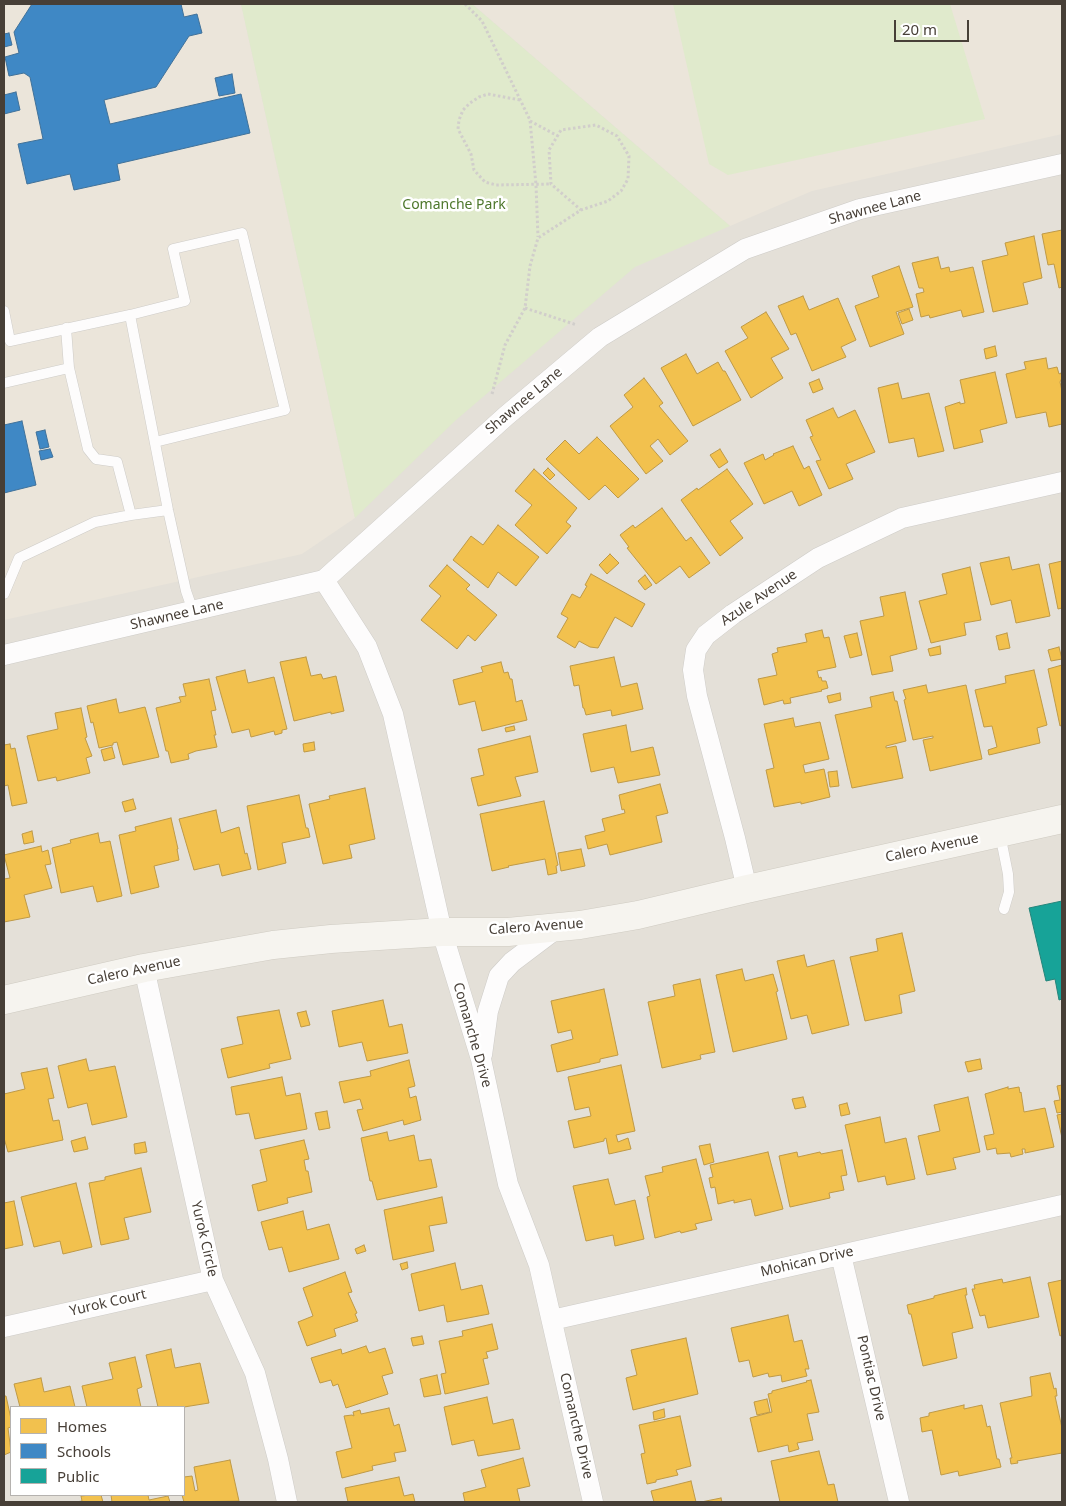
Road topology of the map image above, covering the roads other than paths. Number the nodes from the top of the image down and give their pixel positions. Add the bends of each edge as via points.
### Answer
1 (1062, 164) edge
2 (4, 311) edge
3 (130, 315) junction
4 (66, 328) junction
5 (69, 368) junction
6 (4, 382) edge
7 (155, 442) junction
8 (1062, 482) edge
9 (168, 510) junction
10 (131, 515) junction
11 (324, 580) junction
12 (4, 594) edge
13 (193, 611) junction
14 (4, 656) edge
15 (1062, 819) edge
16 (1000, 833) junction
17 (747, 889) junction
18 (1004, 908) dead end
19 (557, 928) junction
20 (442, 932) junction
21 (144, 968) junction
22 (4, 1000) edge
23 (481, 1059) junction
24 (1062, 1205) edge
25 (841, 1255) junction
26 (213, 1280) junction
27 (552, 1320) junction
28 (4, 1327) edge
29 (287, 1502) edge
30 (593, 1502) edge
31 (899, 1502) edge

1 - 11 street, Shawnee Lane via 860,210 746,249 600,337 506,416
2 - 4 lane via 10,341
3 - 4 lane
3 - 7 lane
3 - 7 lane via 186,301 173,250 242,233 285,410
4 - 5 lane
5 - 6 lane
5 - 10 lane via 88,449 96,459 117,462
7 - 9 lane
8 - 17 street, Azule Avenue via 902,518 818,558 706,635 696,650 693,670 697,696
9 - 10 lane
9 - 13 lane
10 - 12 lane via 95,522 19,558
11 - 13 street, Shawnee Lane
11 - 20 street, Comanche Drive via 367,647 393,714
13 - 14 street, Shawnee Lane
15 - 16 street, Calero Avenue
16 - 17 street, Calero Avenue
16 - 18 lane via 1009,892
17 - 19 street, Calero Avenue via 638,915
19 - 20 street, Calero Avenue
19 - 23 street via 499,976 488,1010
20 - 21 street, Calero Avenue via 272,945
20 - 23 street, Comanche Drive
21 - 22 street, Calero Avenue
21 - 26 street, Yurok Circle
23 - 27 street, Comanche Drive via 508,1184 539,1265
24 - 25 street, Mohican Drive
25 - 27 street, Mohican Drive
25 - 31 street, Pontiac Drive
26 - 28 street, Yurok Court
26 - 29 street, Yurok Circle via 255,1373
27 - 30 street, Comanche Drive

